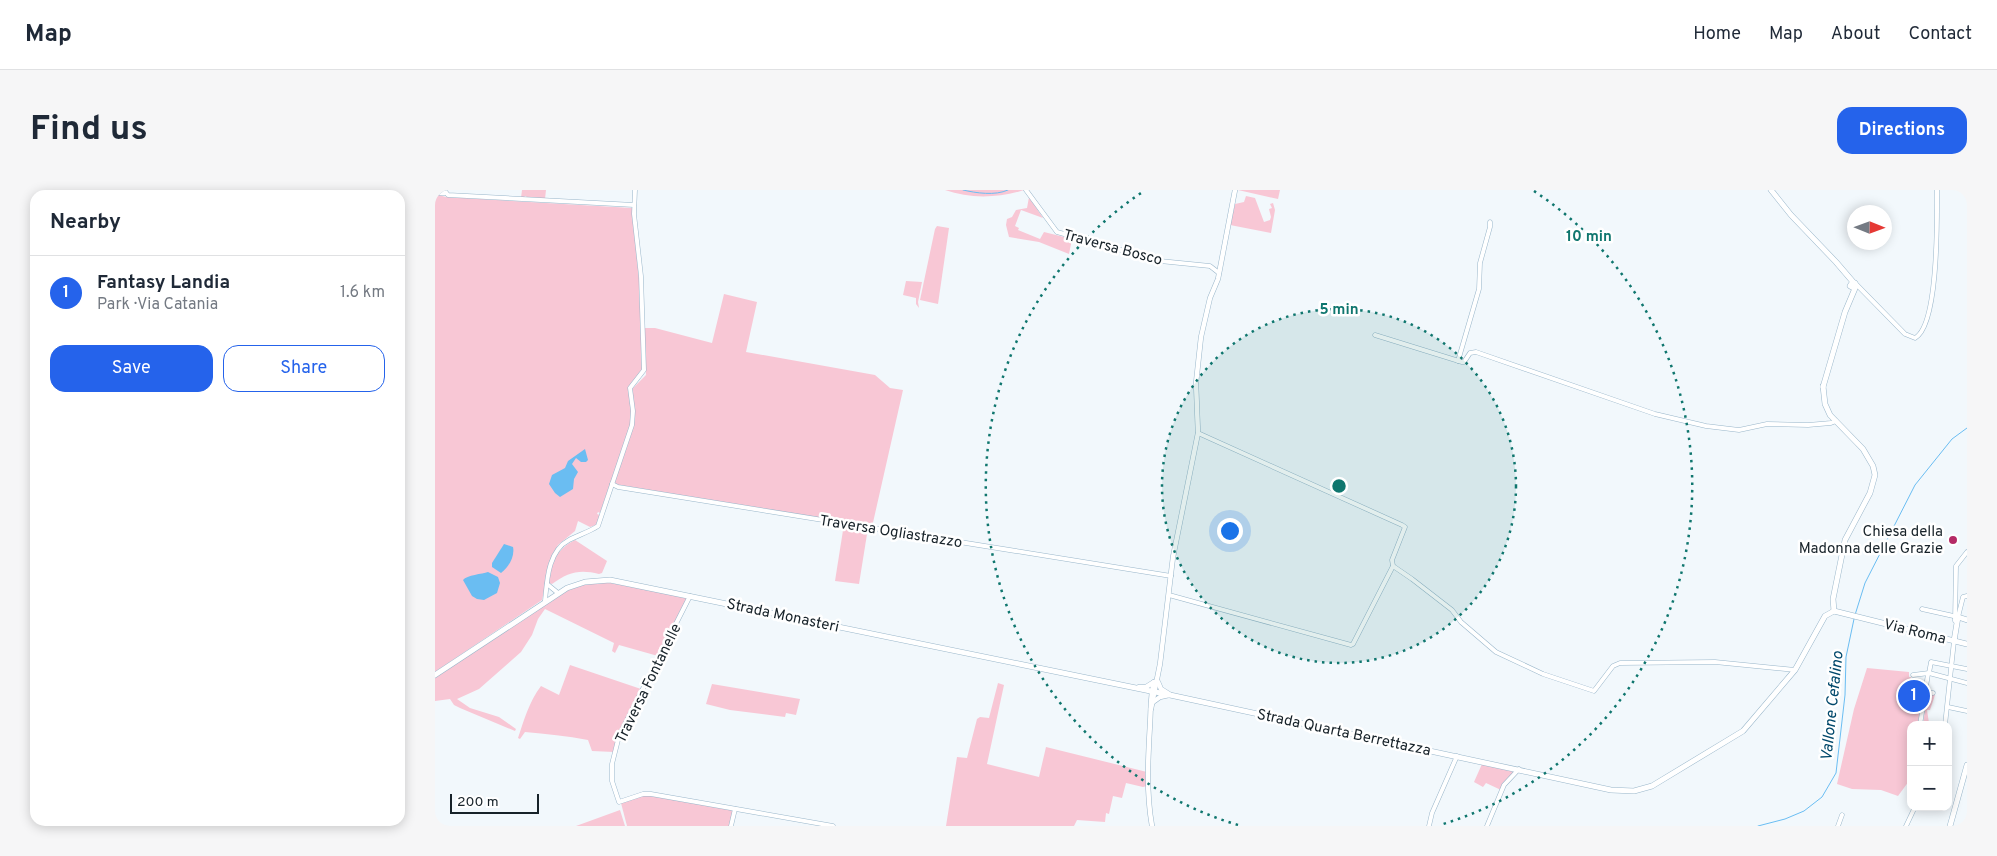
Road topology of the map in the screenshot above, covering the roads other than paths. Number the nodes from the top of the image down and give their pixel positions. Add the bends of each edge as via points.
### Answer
1 (635, 190) edge
2 (1026, 190) edge
3 (1235, 190) edge
4 (1771, 190) edge
5 (1937, 190) edge
6 (445, 192) edge
7 (435, 193) edge
8 (634, 206) junction
9 (1490, 222) dead end
10 (1219, 273) junction
11 (1854, 286) junction
12 (1375, 336) dead end
13 (1458, 362) junction
14 (1835, 422) junction
15 (1198, 433) junction
16 (612, 484) junction
17 (1967, 552) edge
18 (1393, 566) junction
19 (1171, 576) junction
20 (547, 584) junction
21 (558, 593) junction
22 (1169, 595) junction
23 (691, 596) junction
24 (1956, 597) junction
25 (1966, 597) edge
26 (545, 601) junction
27 (1922, 609) dead end
28 (1834, 611) junction
29 (1957, 617) junction
30 (1967, 620) edge
31 (1954, 640) junction
32 (1967, 644) edge
33 (1952, 665) junction
34 (1967, 669) edge
35 (1795, 670) junction
36 (1928, 674) junction
37 (435, 675) edge
38 (1913, 675) dead end
39 (1951, 678) junction
40 (1156, 681) junction
41 (1967, 683) edge
42 (1133, 688) junction
43 (1911, 690) dead end
44 (1153, 692) junction
45 (1925, 692) junction
46 (1933, 693) dead end
47 (1170, 695) junction
48 (1151, 701) junction
49 (1948, 707) junction
50 (1967, 711) edge
51 (1921, 721) edge
52 (1946, 721) edge
53 (1457, 756) junction
54 (1967, 769) edge
55 (1519, 770) junction
56 (735, 809) junction
57 (1913, 811) edge
58 (1842, 815) dead end
59 (731, 826) edge
60 (833, 826) edge
61 (1152, 826) edge
62 (1429, 826) edge
63 (1487, 826) edge
64 (1838, 826) edge
65 (1906, 826) edge
66 (1950, 826) edge

1 - 8 street
2 - 10 street, Traversa Bosco via 1057,232 1160,261 1210,266
3 - 10 street
4 - 11 main road via 1844,270
5 - 11 street via 1934,271 1929,313 1922,333 1915,338 1905,334
6 - 7 street
6 - 8 street via 448,195
8 - 16 street via 641,276 644,370 630,388 632,425
9 - 13 street via 1480,266 1479,290
10 - 15 street via 1203,328 1196,372
11 - 14 main road via 1823,386 1823,403
12 - 13 street
13 - 14 street via 1464,362 1476,352 1655,414 1706,426 1739,430 1767,424
14 - 28 main road via 1870,458 1875,475 1870,493 1845,540 1833,599
15 - 18 street via 1402,524 1405,527 1392,560
15 - 19 street
16 - 19 street, Traversa Ogliastrazzo
16 - 20 street via 598,526 567,541 556,551
17 - 24 street via 1957,566
18 - 22 street via 1351,645
18 - 35 street via 1452,610 1496,652 1543,674 1591,691 1597,690 1613,666 1620,663 1715,662
19 - 22 street
20 - 21 street
20 - 26 street
21 - 23 main road, Strada Monasteri via 578,584 601,580
21 - 26 main road, Strada Monasteri
22 - 40 street
23 - 42 main road, Strada Monasteri
23 - 56 street, Traversa Fontanelle via 619,736 612,764 612,781 619,802 651,794
24 - 25 street
24 - 29 street
25 - 29 street
26 - 37 main road, Strada Monasteri
27 - 29 street
28 - 31 main road, Via Roma
28 - 35 main road, Strada Quarta Berrettazza via 1825,616
29 - 30 main road
29 - 31 main road
31 - 32 main road, Via Roma
31 - 33 street
33 - 34 street
33 - 36 street via 1931,662
33 - 39 street
35 - 55 main road, Strada Quarta Berrettazza via 1743,731 1644,789 1634,792 1611,790
36 - 38 street
36 - 39 street
36 - 45 street
39 - 41 street
39 - 49 street
40 - 42 street via 1146,687
40 - 44 street
40 - 47 street
42 - 44 main road, Strada Monasteri
42 - 48 street via 1145,693
43 - 45 street
44 - 47 main road, Strada Quarta Berrettazza
44 - 48 street
45 - 46 street
45 - 51 street
47 - 48 street
47 - 53 main road, Strada Quarta Berrettazza
48 - 61 street via 1148,804
49 - 50 street
49 - 52 street
53 - 55 main road, Strada Quarta Berrettazza
53 - 62 street
54 - 66 main road
55 - 63 street via 1504,785
56 - 59 street
56 - 60 street
57 - 65 street
58 - 64 street

